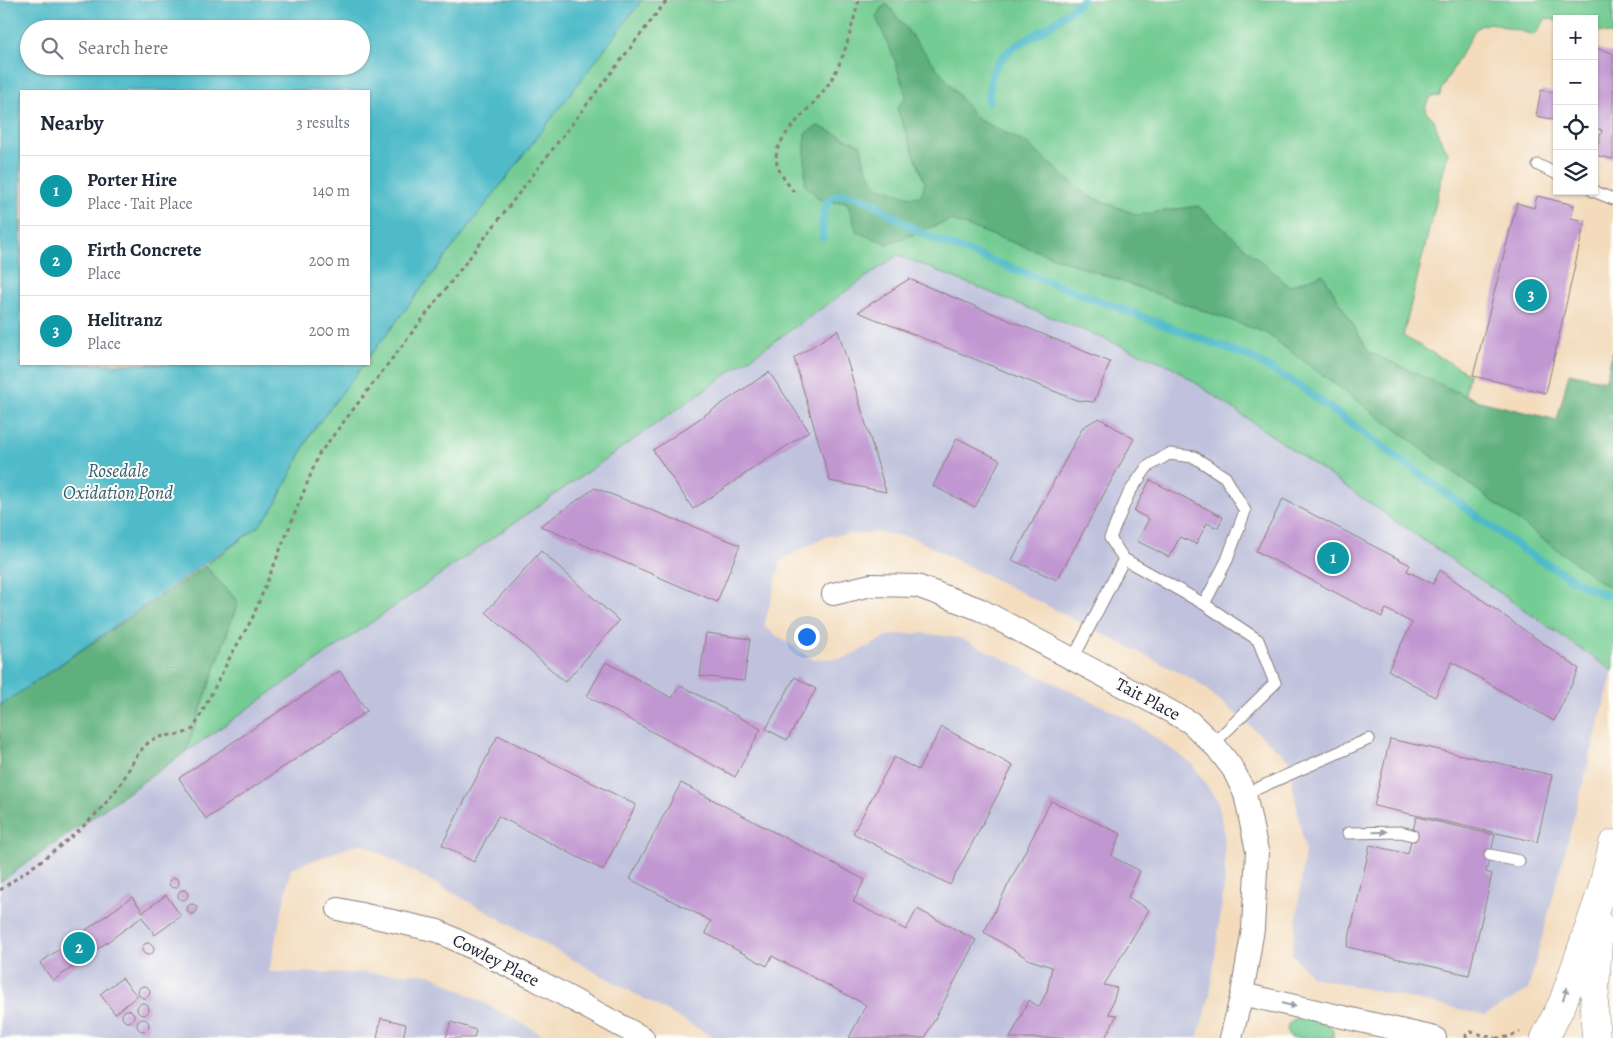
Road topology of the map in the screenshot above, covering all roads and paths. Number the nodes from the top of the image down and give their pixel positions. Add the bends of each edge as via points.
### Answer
1 (667, 0) edge
2 (859, 0) edge
3 (1538, 165) dead end
4 (1553, 172) edge
5 (794, 192) dead end
6 (1598, 193) edge
7 (1613, 200) edge
8 (1124, 559) junction
9 (833, 594) dead end
10 (1204, 604) junction
11 (1073, 659) junction
12 (1369, 740) dead end
13 (1212, 744) junction
14 (1245, 794) junction
15 (1348, 833) dead end
16 (1412, 835) dead end
17 (1613, 844) edge
18 (1490, 854) dead end
19 (1519, 861) dead end
20 (0, 890) edge
21 (1602, 890) junction
22 (338, 909) dead end
23 (1242, 994) junction
24 (1466, 1036) edge
25 (643, 1038) edge
26 (1231, 1038) edge
27 (1435, 1038) edge
28 (1495, 1038) edge
29 (1545, 1038) edge
30 (1596, 1038) edge

1 - 20 path via 319,454 252,619 194,728 186,733 150,741 136,755 116,790 86,824 65,844
2 - 5 path via 843,58 831,81 787,133 777,152 778,168
3 - 4 lane
6 - 7 lane
8 - 10 lane
8 - 10 lane via 1110,538 1129,493 1142,474 1168,454 1194,457 1225,477 1245,510 1227,560
8 - 11 lane
9 - 11 street, Tait Place via 871,585 917,586 979,609
10 - 13 lane via 1258,640 1275,683
11 - 13 street, Tait Place via 1190,722
12 - 14 lane
13 - 14 street, Tait Place
14 - 23 street, Tait Place via 1257,851 1253,929
15 -> 16 lane via 1401,832
17 - 21 main road
18 - 19 lane
29 -> 21 main road via 1563,1002
21 - 30 main road via 1594,993
22 - 25 street, Cowley Place via 438,931
23 - 26 street, Tait Place
23 -> 27 street
24 - 28 path via 1471,1032

